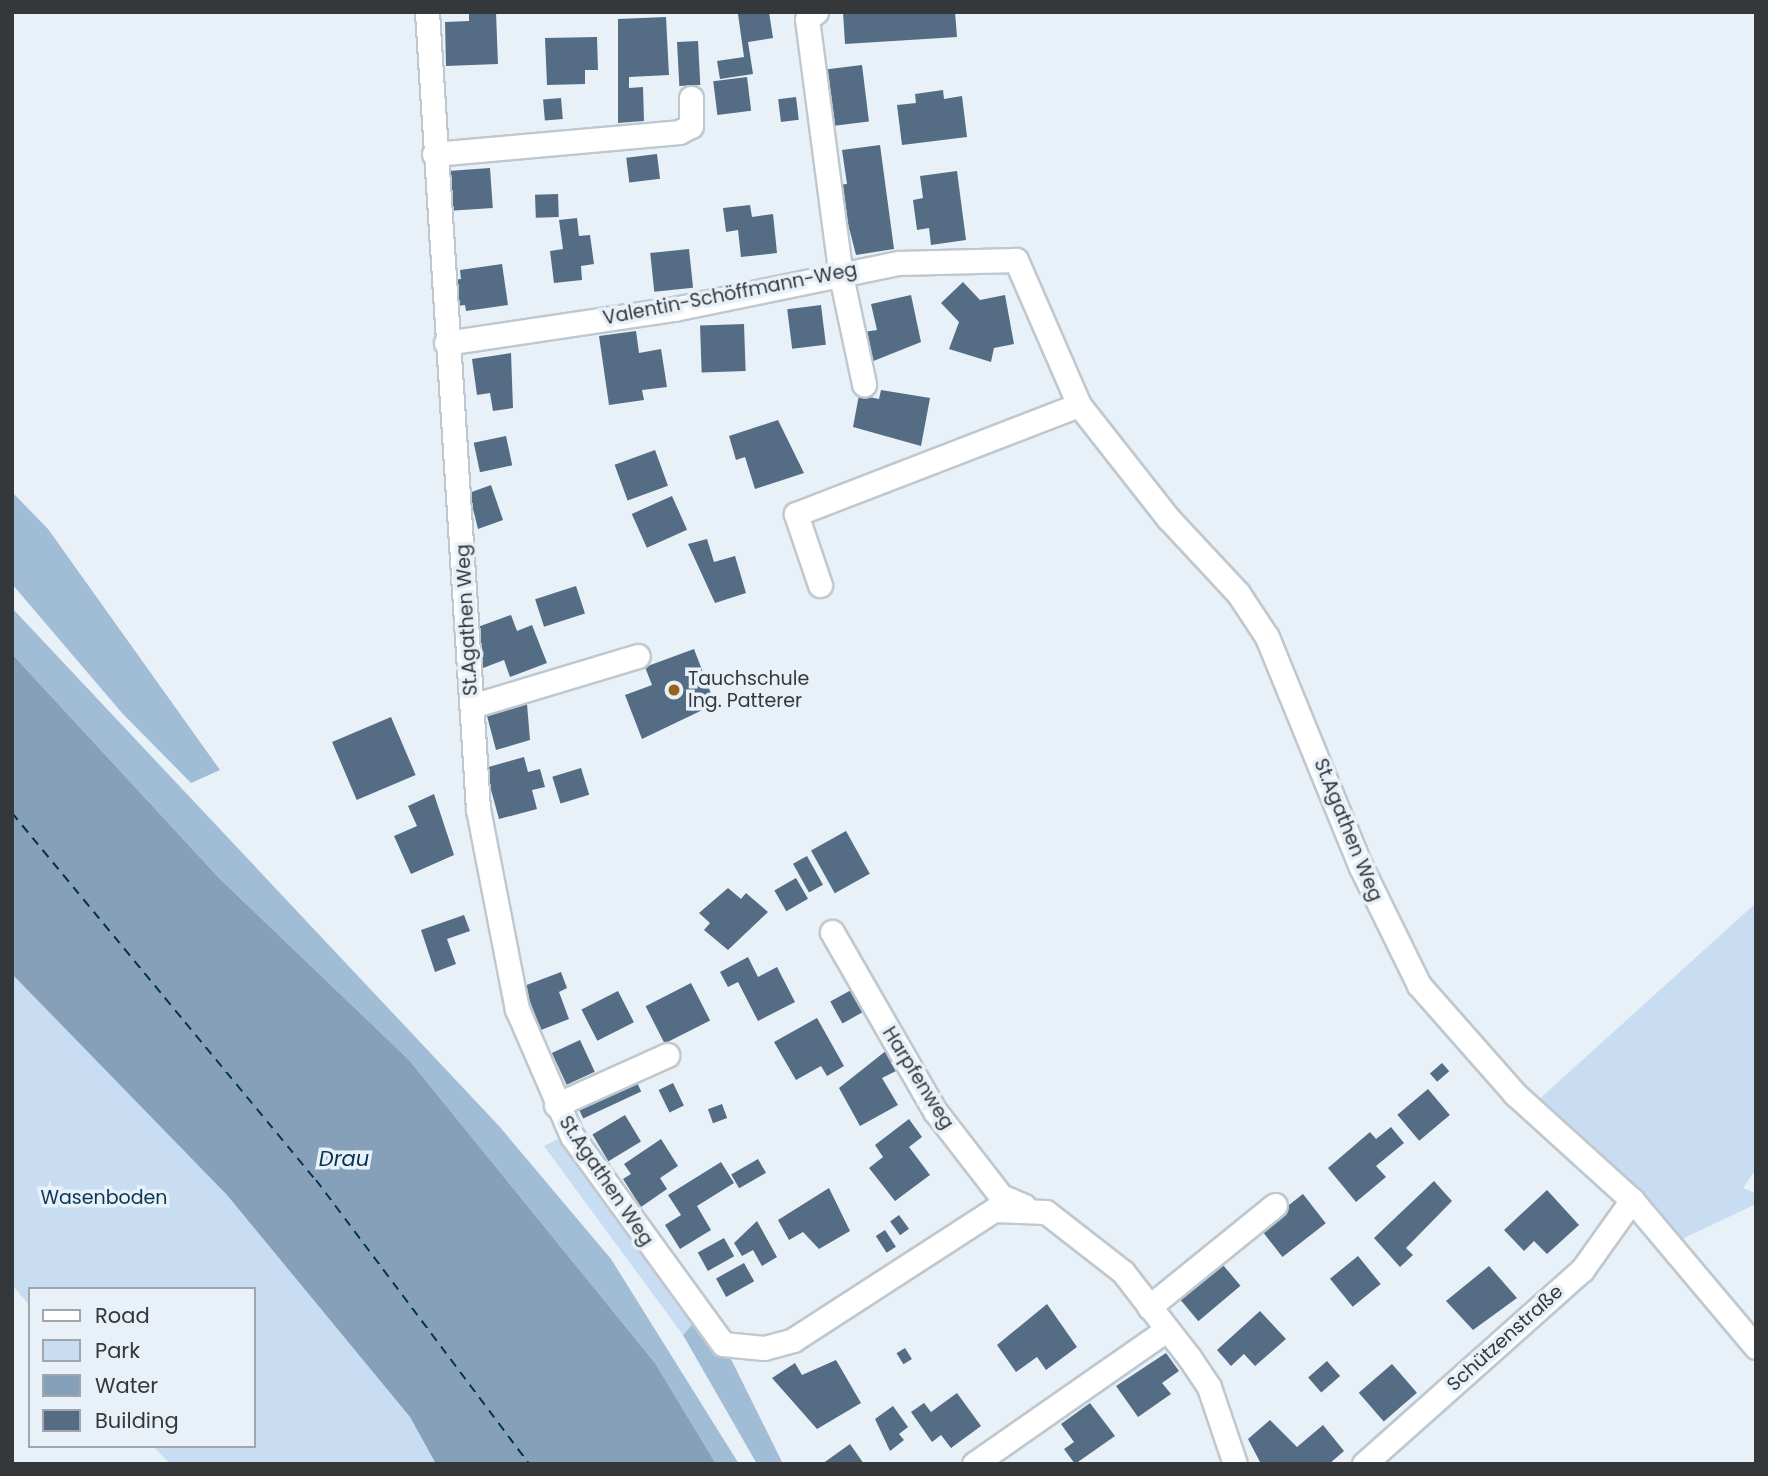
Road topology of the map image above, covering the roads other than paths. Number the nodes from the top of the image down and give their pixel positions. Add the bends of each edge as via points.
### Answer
1 (427, 12) edge
2 (816, 12) edge
3 (691, 98) dead end
4 (434, 154) junction
5 (1016, 260) joint
6 (840, 271) junction
7 (446, 343) junction
8 (864, 383) dead end
9 (1079, 405) junction
10 (820, 585) dead end
11 (638, 656) dead end
12 (472, 706) junction
13 (832, 932) dead end
14 (667, 1055) dead end
15 (555, 1105) junction
16 (1632, 1200) junction
17 (1275, 1205) dead end
18 (1024, 1206) junction
19 (1149, 1307) junction
20 (1166, 1330) junction
21 (1756, 1347) edge
22 (974, 1464) edge
23 (1235, 1464) edge
24 (1364, 1464) edge

1 - 4 street, St.Agathen Weg
2 - 6 street via 807,19
3 - 4 street via 691,126 679,132
4 - 7 street, St.Agathen Weg
5 - 6 street, Valentin-Schöffmann-Weg via 899,262
5 - 9 street, St.Agathen Weg
6 - 7 street, Valentin-Schöffmann-Weg via 674,309
6 - 8 street
7 - 12 street, St.Agathen Weg
9 - 10 street via 796,514
9 - 16 street, St.Agathen Weg via 1267,637 1361,867 1419,985 1514,1094
11 - 12 street
12 - 15 street, St.Agathen Weg via 488,877 517,1009
13 - 18 street, Harpfenweg via 935,1111 1001,1196
14 - 15 street
15 - 18 street, St.Agathen Weg via 723,1344 764,1348 793,1340 967,1225 995,1210
16 - 21 street, St.Agathen Weg
16 - 24 street, Schützenstraße via 1582,1270
17 - 19 street
18 - 19 street via 1067,1222 1123,1272
19 - 20 street
20 - 22 street
20 - 23 street via 1209,1387

